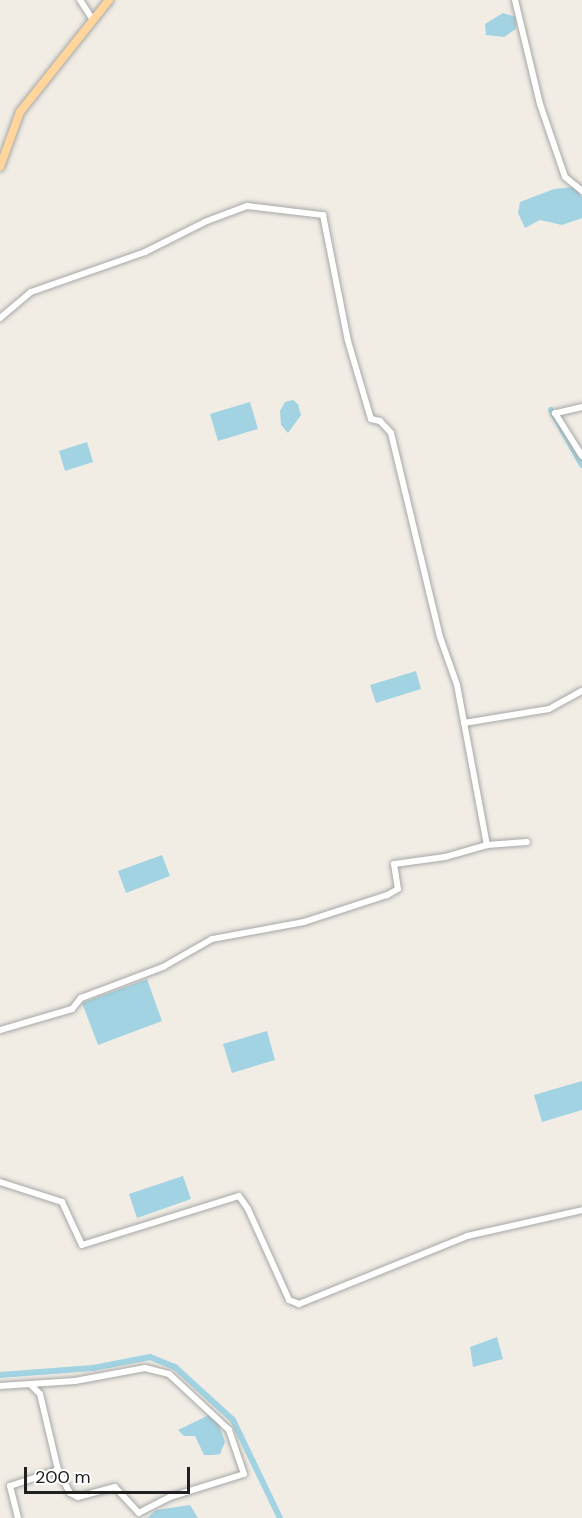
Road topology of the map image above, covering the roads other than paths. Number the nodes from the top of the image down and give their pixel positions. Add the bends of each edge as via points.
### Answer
1 (80, 0) edge
2 (109, 0) edge
3 (515, 0) edge
4 (93, 20) junction
5 (0, 167) edge
6 (582, 191) edge
7 (0, 318) edge
8 (582, 407) edge
9 (582, 456) edge
10 (582, 691) edge
11 (464, 723) junction
12 (527, 842) dead end
13 (487, 845) junction
14 (0, 1030) edge
15 (0, 1182) edge
16 (582, 1210) edge
17 (30, 1384) junction
18 (0, 1386) edge
19 (58, 1470) junction
20 (139, 1516) edge
21 (18, 1518) edge

1 - 4 street
2 - 4 main road
3 - 6 street via 540,104 565,177
4 - 5 main road via 20,112
7 - 11 street via 31,292 145,252 207,220 247,206 323,214 348,341 371,419 380,421 391,433
8 - 9 street via 555,413
10 - 11 street via 549,709
11 - 13 street
12 - 13 street
13 - 14 street via 445,857 394,864 398,889 387,895 304,922 212,939 163,967 81,998 72,1010
15 - 16 street via 62,1202 82,1245 238,1196 248,1209 289,1300 299,1304 467,1236
17 - 18 street
17 - 19 street via 40,1394
17 - 20 street via 144,1368 169,1374 229,1430 244,1474 170,1497
19 - 20 street via 70,1492 86,1496 115,1487
19 - 21 street via 10,1486

